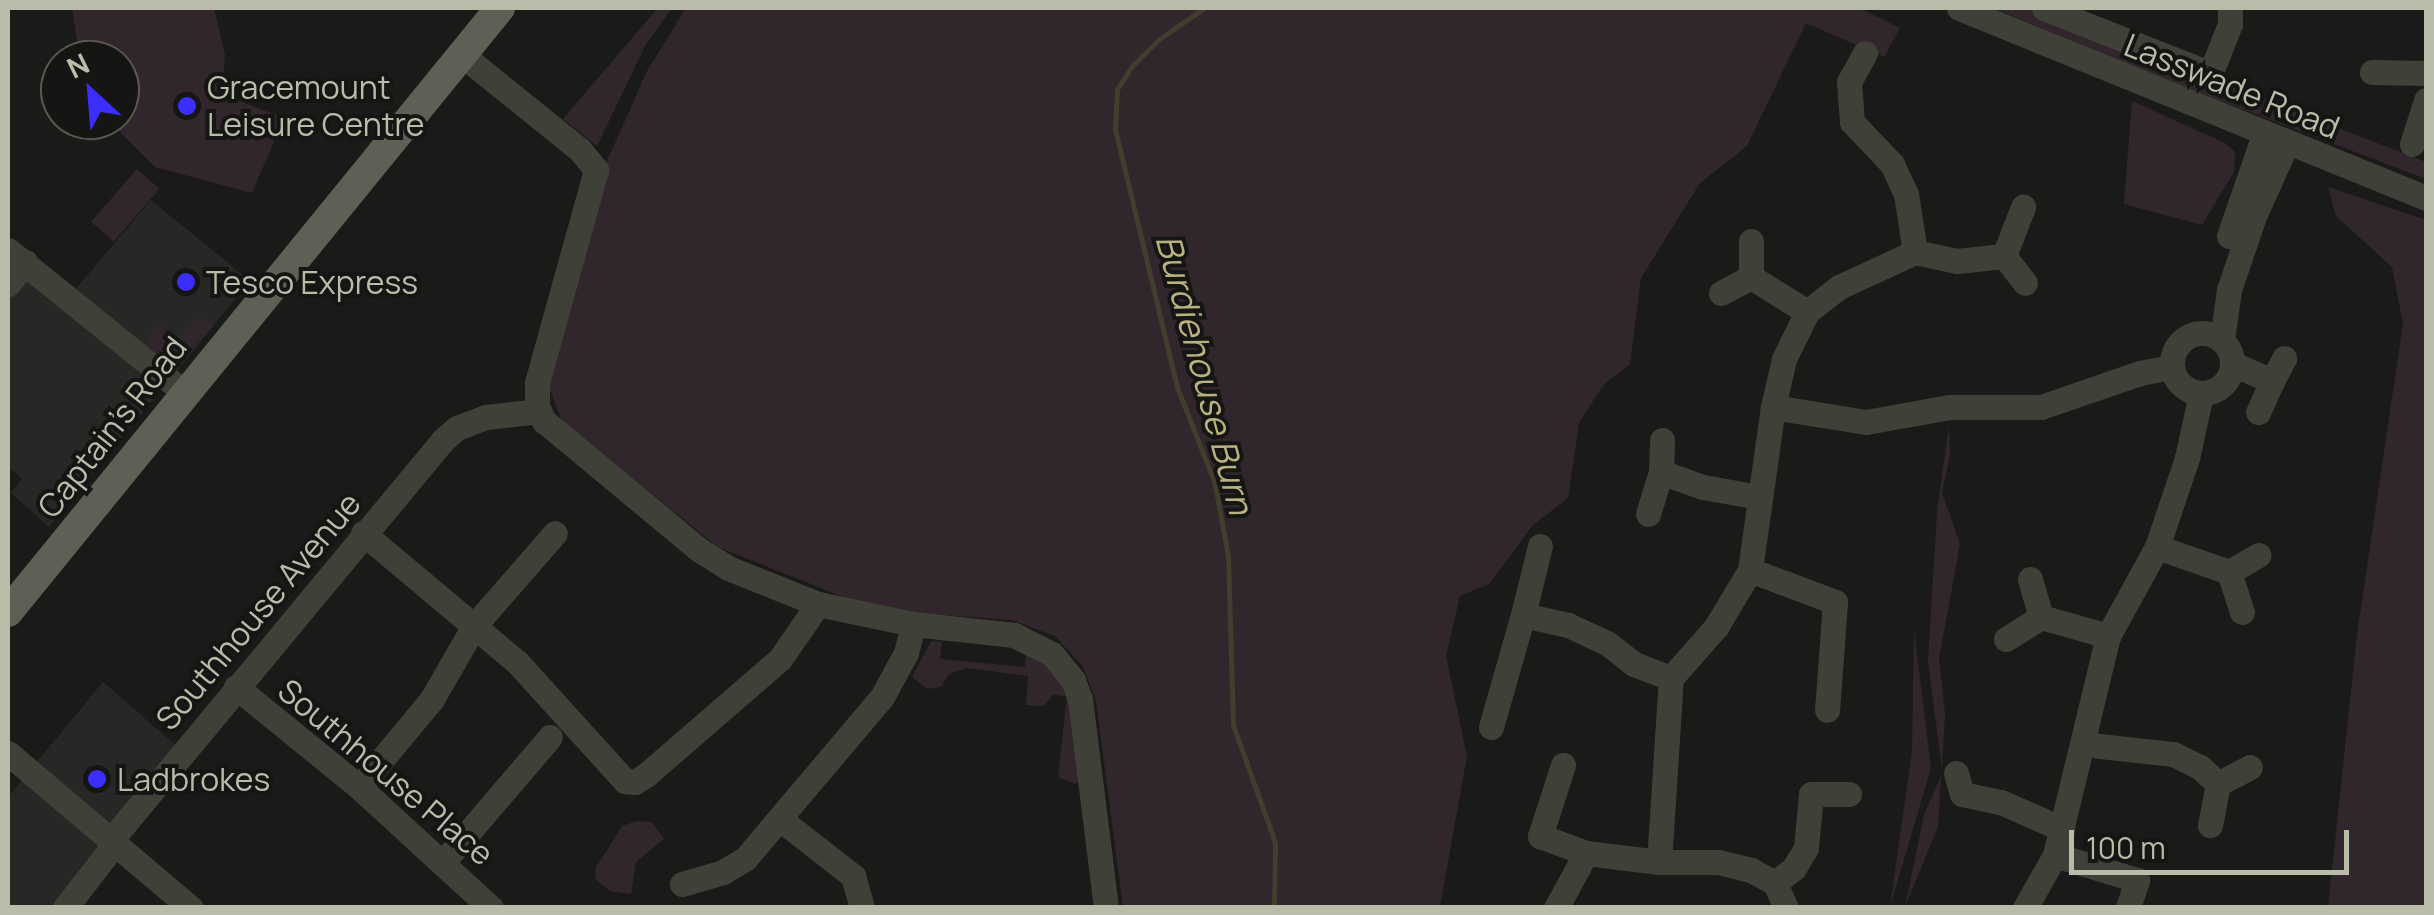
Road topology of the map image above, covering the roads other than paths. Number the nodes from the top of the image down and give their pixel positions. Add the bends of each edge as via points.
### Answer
1 (500, 8) edge
2 (1959, 8) edge
3 (2044, 8) edge
4 (2230, 8) edge
5 (1865, 53) dead end
6 (462, 54) junction
7 (2372, 72) dead end
8 (2426, 73) edge
9 (2426, 100) edge
10 (2275, 140) junction
11 (2412, 144) dead end
12 (2426, 198) edge
13 (2023, 206) dead end
14 (1750, 241) dead end
15 (1915, 252) junction
16 (16, 256) edge
17 (2004, 256) junction
18 (1752, 278) junction
19 (2025, 283) dead end
20 (8, 284) edge
21 (1721, 293) dead end
22 (1808, 312) junction
23 (2219, 346) junction
24 (2172, 367) junction
25 (185, 393) junction
26 (2201, 394) junction
27 (1774, 406) junction
28 (539, 411) junction
29 (2258, 412) dead end
30 (1662, 440) dead end
31 (1660, 472) junction
32 (1759, 497) junction
33 (1648, 514) dead end
34 (363, 533) junction
35 (555, 533) dead end
36 (1540, 546) dead end
37 (2157, 547) junction
38 (2259, 554) dead end
39 (1750, 570) junction
40 (2228, 572) junction
41 (2030, 579) dead end
42 (818, 604) junction
43 (8, 612) edge
44 (2242, 612) dead end
45 (1523, 614) junction
46 (2041, 618) junction
47 (913, 624) junction
48 (474, 626) junction
49 (2108, 636) junction
50 (2006, 638) dead end
51 (1671, 678) junction
52 (236, 687) junction
53 (1827, 710) dead end
54 (1490, 726) dead end
55 (550, 737) dead end
56 (2082, 744) junction
57 (8, 753) edge
58 (1563, 765) dead end
59 (2250, 767) dead end
60 (2218, 784) junction
61 (359, 787) junction
62 (1956, 790) dead end
63 (1849, 794) dead end
64 (780, 819) junction
65 (2210, 825) dead end
66 (2062, 830) junction
67 (113, 842) junction
68 (1586, 852) junction
69 (2055, 855) junction
70 (444, 861) junction
71 (1659, 862) junction
72 (682, 884) dead end
73 (1781, 896) edge
74 (65, 908) edge
75 (192, 908) edge
76 (491, 908) edge
77 (862, 908) edge
78 (1106, 908) edge
79 (1556, 908) edge
80 (2025, 908) edge
81 (2128, 908) edge

1 - 6 main road, Captain's Road
2 - 10 street, Lasswade Road
3 - 4 street, Lasswade Road via 2204,72 2214,67
5 - 15 street via 1848,82 1852,122 1892,164 1906,194
6 - 25 main road, Captain's Road
6 - 28 street via 596,170 537,383
7 - 8 street
9 - 11 street
10 - 12 street, Lasswade Road
10 - 23 street via 2213,289
13 - 17 street
14 - 18 street
15 - 17 street via 1957,261
15 - 22 street via 1839,287
16 - 20 street
16 - 25 street
17 - 19 street
18 - 21 street
18 - 22 street
22 - 27 street via 1784,360
23 - 24 street via 2176,347
23 - 26 street via 2226,382
23 - 29 street via 2278,370
24 - 26 street via 2178,383
24 - 27 street via 2041,407 1949,406 1866,422
25 - 43 main road, Captain's Road
26 - 37 street
27 - 32 street
28 - 34 street, Southhouse Avenue via 486,416 457,428
28 - 42 street via 698,550
30 - 31 street
31 - 32 street
31 - 33 street
32 - 39 street
34 - 48 street
34 - 52 street, Southhouse Avenue
35 - 48 street
36 - 45 street
37 - 40 street
37 - 49 street
38 - 40 street
39 - 51 street via 1716,627
39 - 53 street via 1835,602
40 - 44 street
41 - 46 street
42 - 47 street
42 - 48 street via 780,660 635,782 617,776 528,674
45 - 51 street via 1568,625
45 - 54 street
46 - 49 street
46 - 50 street
47 - 64 street via 882,697
47 - 78 street via 1030,640 1073,680
48 - 61 street via 432,700
49 - 56 street
51 - 71 street
52 - 61 street, Southhouse Place
52 - 67 street, Southhouse Avenue
55 - 70 street
56 - 60 street via 2173,754
56 - 66 street
57 - 67 street
58 - 68 street via 1540,836
59 - 60 street
60 - 65 street
61 - 70 street, Southhouse Place
62 - 66 street
63 - 73 street via 1811,794 1806,848
64 - 72 street via 736,866
64 - 77 street via 854,876
66 - 69 street
67 - 74 street, Southhouse Avenue
67 - 75 street
68 - 71 street
68 - 79 street
69 - 80 street
69 - 81 street via 2137,880
70 - 76 street, Southhouse Place
71 - 73 street via 1719,862 1752,870

